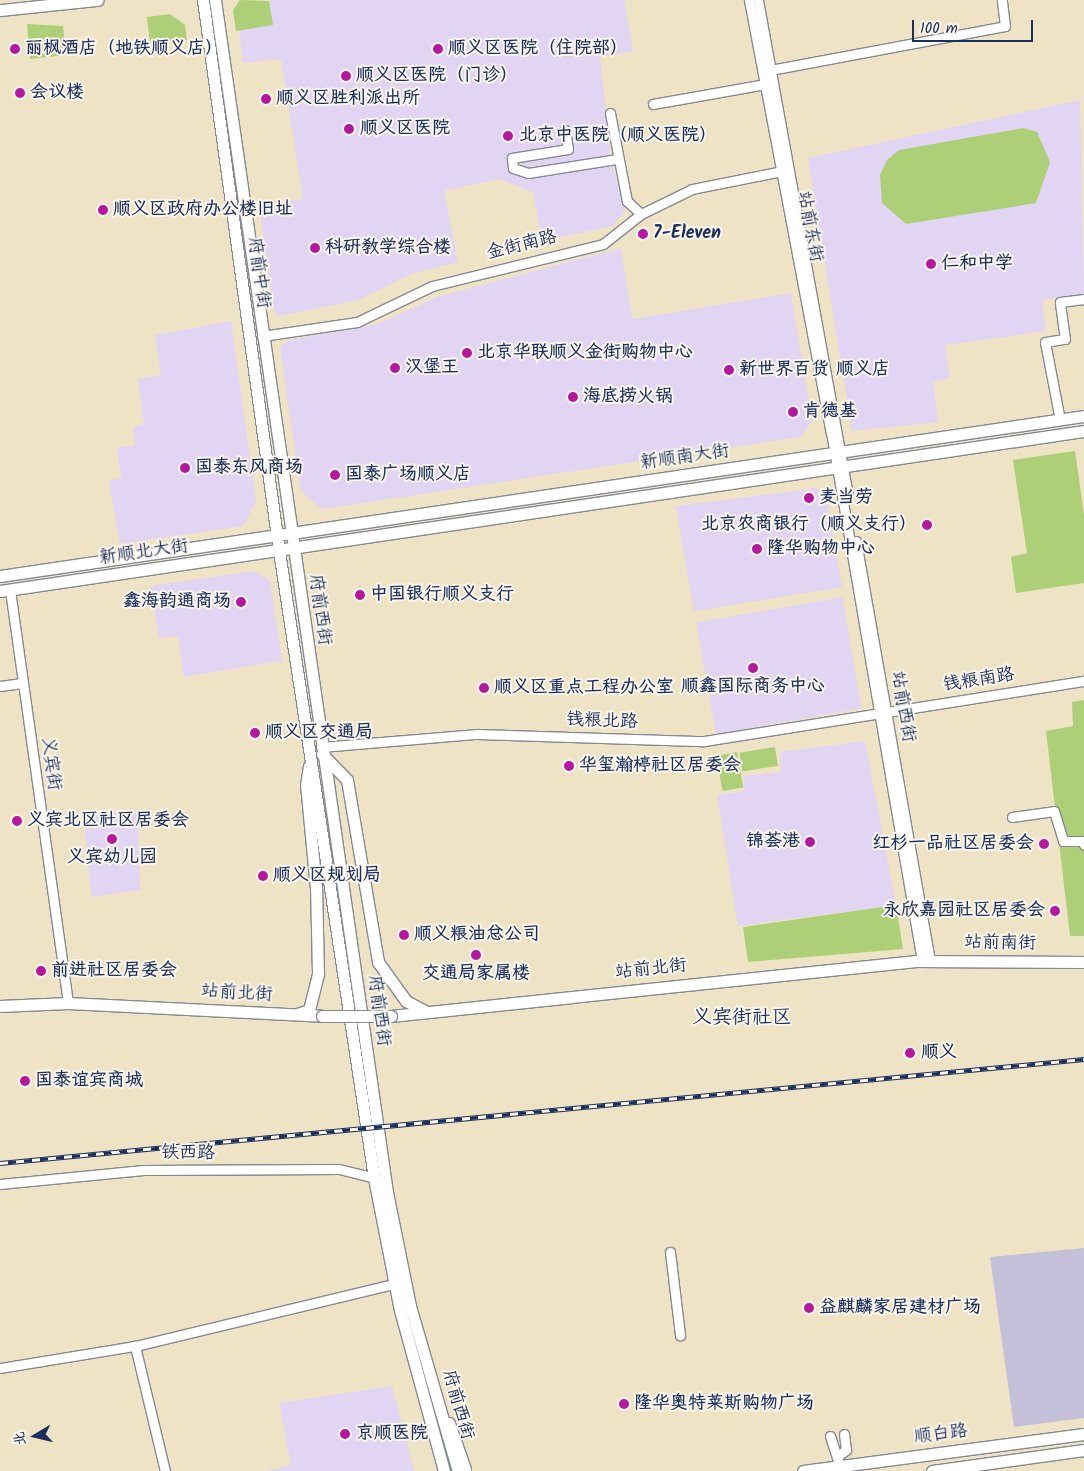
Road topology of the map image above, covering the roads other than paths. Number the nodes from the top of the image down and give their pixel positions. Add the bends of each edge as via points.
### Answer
1 (97, 0) edge
2 (203, 0) edge
3 (215, 0) edge
4 (750, 0) edge
5 (758, 0) edge
6 (1002, 0) edge
7 (0, 10) edge
8 (767, 71) junction
9 (765, 84) junction
10 (653, 104) dead end
11 (610, 113) dead end
12 (565, 130) dead end
13 (616, 159) junction
14 (782, 171) junction
15 (641, 214) junction
16 (1084, 299) edge
17 (262, 336) junction
18 (1084, 416) edge
19 (1060, 420) junction
20 (1084, 430) edge
21 (838, 461) junction
22 (291, 534) junction
23 (277, 536) junction
24 (293, 549) junction
25 (279, 551) junction
26 (0, 576) edge
27 (5, 590) edge
28 (1084, 681) edge
29 (22, 683) junction
30 (0, 686) edge
31 (883, 712) junction
32 (318, 752) junction
33 (1012, 817) dead end
34 (1084, 845) edge
35 (923, 961) junction
36 (1084, 962) edge
37 (68, 1003) junction
38 (0, 1006) edge
39 (434, 1011) junction
40 (296, 1014) junction
41 (374, 1178) junction
42 (0, 1184) edge
43 (670, 1252) dead end
44 (394, 1284) junction
45 (680, 1335) dead end
46 (135, 1346) junction
47 (0, 1368) edge
48 (441, 1411) junction
49 (429, 1415) junction
50 (844, 1434) dead end
51 (1084, 1434) edge
52 (830, 1436) dead end
53 (1084, 1450) edge
54 (840, 1460) junction
55 (165, 1471) edge
56 (437, 1471) edge
57 (444, 1471) edge
58 (458, 1471) edge
59 (466, 1471) edge
60 (803, 1471) edge
61 (932, 1471) edge

1 - 7 main road
2 - 23 main road, 府前中街
3 - 17 main road, 府前中街
4 - 8 street, 站前东街
5 - 8 street, 站前东街
6 - 8 street via 1005,26
8 - 9 street, 站前东街
8 - 21 street, 站前东街
9 - 10 street
9 - 14 street, 站前东街
11 - 13 street
12 - 13 street via 568,149 512,158 513,168 528,173
13 - 15 street via 627,201
14 - 15 street, 金街南路 via 692,188
14 - 21 street, 站前东街
15 - 17 street, 金街南路 via 602,244 432,286 357,322
16 - 19 street via 1060,302 1065,340 1045,342
17 - 22 main road, 府前中街
18 - 19 main road, 新顺南大街
19 - 21 main road, 新顺南大街
20 - 21 main road, 新顺南大街
21 - 22 main road, 新顺南大街
21 - 24 main road, 新顺南大街
21 - 31 street, 站前西街
22 - 23 main road, 新顺北大街
22 - 24 main road, 府前中街
23 - 25 main road, 府前中街
23 - 26 main road, 新顺北大街
24 - 25 main road, 新顺北大街
24 - 32 main road, 府前西街
25 - 27 main road, 新顺北大街
25 - 32 main road, 府前西街
27 - 29 street, 义宾街
28 - 31 street, 钱粮南路
29 - 30 street
29 - 37 street, 义宾街
31 - 32 street, 钱粮北路 via 704,741 477,734
31 - 35 street, 站前西街
32 - 39 main road via 347,780 378,962 406,1001
32 - 40 main road via 306,785 316,888 318,973 309,1010
32 - 41 main road, 府前西街
32 - 48 main road, 府前西街 via 393,1229
33 - 34 street via 1054,811 1063,841 1082,840
35 - 36 main road, 站前南街
35 - 39 main road, 站前北街
37 - 38 main road, 站前北街
37 - 40 main road, 站前北街
39 - 40 main road, 站前北街, bridge via 391,1016
41 - 42 street, 铁西路 via 339,1169 142,1170
41 - 44 main road, 府前西街
43 - 45 street
44 - 46 street
44 - 49 main road, 府前西街
46 - 47 street
46 - 55 street
48 - 58 main road, 府前西街
48 - 59 main road via 457,1439
49 - 56 main road via 427,1434
49 - 57 main road, 府前西街
50 - 54 street via 846,1450
51 - 54 main road, 顺白路
52 - 54 street via 832,1452
53 - 61 main road, 顺白路
54 - 60 main road, 顺白路

